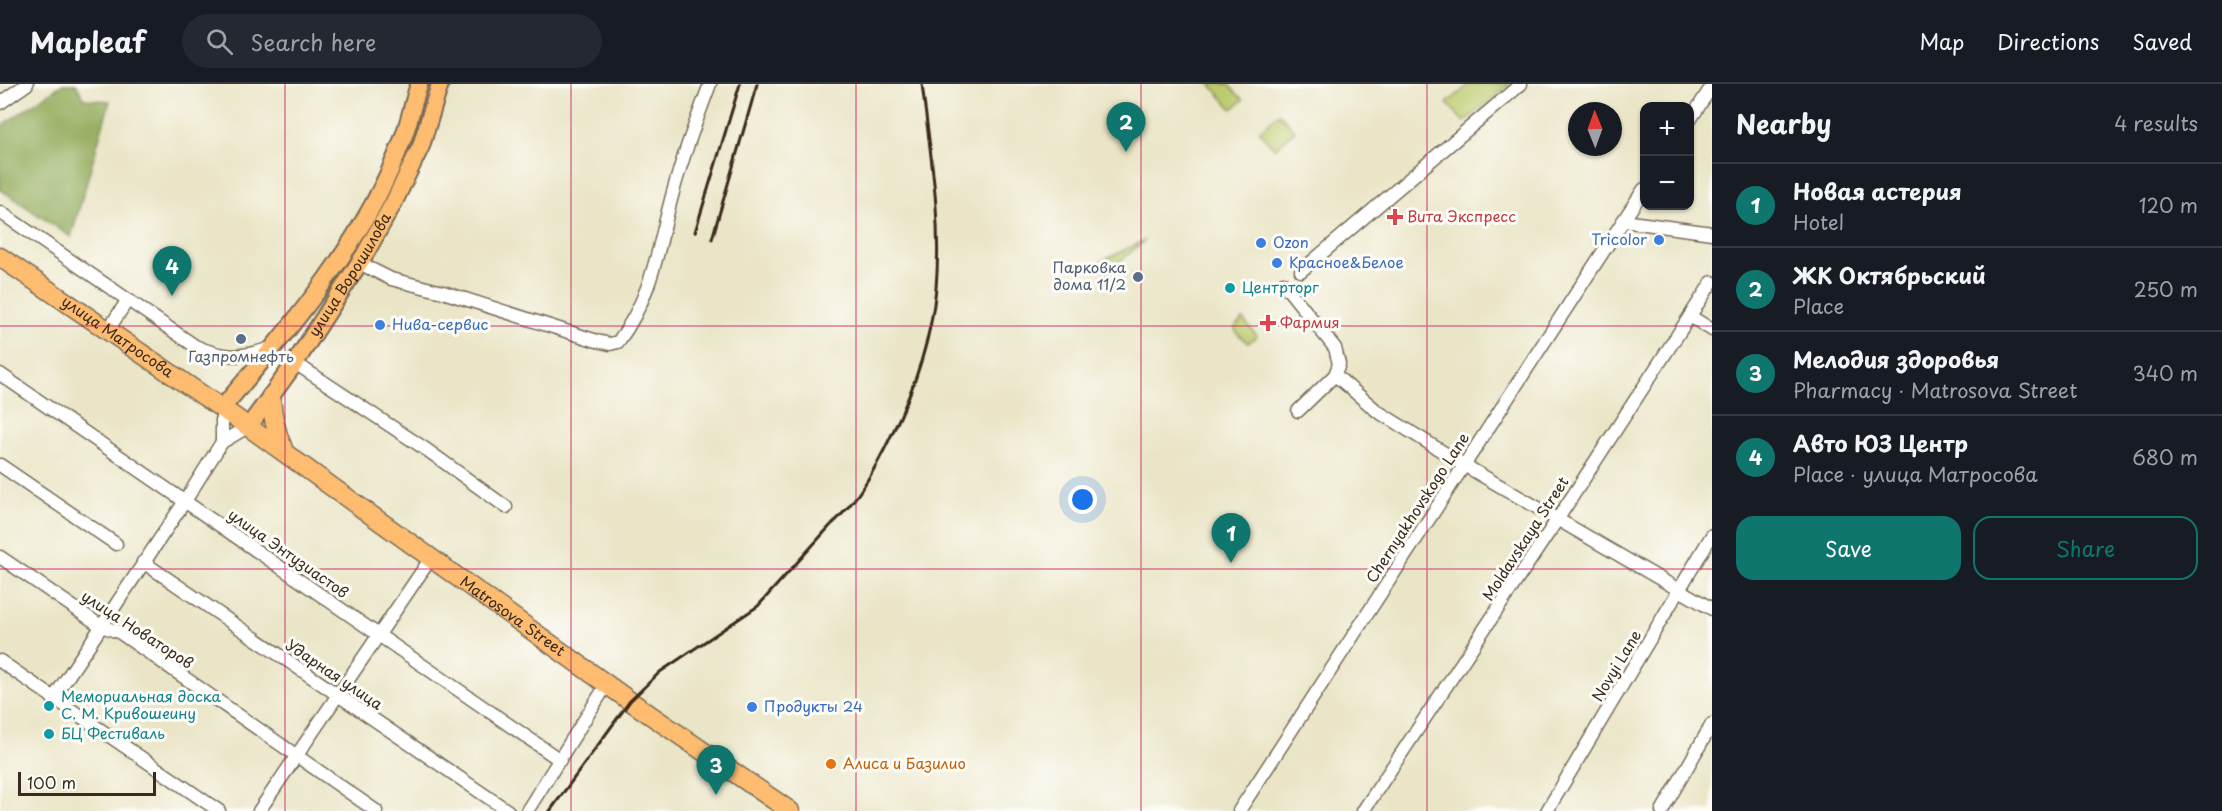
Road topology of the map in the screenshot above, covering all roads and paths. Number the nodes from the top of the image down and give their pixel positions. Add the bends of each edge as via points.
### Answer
1 (27, 84) edge
2 (419, 84) edge
3 (440, 84) edge
4 (710, 84) edge
5 (1521, 84) edge
6 (1712, 86) edge
7 (0, 103) edge
8 (1694, 113) edge
9 (1640, 195) edge
10 (0, 212) edge
11 (1623, 221) junction
12 (1712, 233) edge
13 (0, 257) edge
14 (359, 263) junction
15 (1301, 271) dead end
16 (1712, 282) edge
17 (1283, 283) dead end
18 (127, 301) junction
19 (1690, 316) junction
20 (108, 330) junction
21 (1712, 330) edge
22 (273, 348) junction
23 (295, 363) junction
24 (0, 374) edge
25 (1331, 379) junction
26 (271, 396) junction
27 (222, 408) junction
28 (1298, 411) dead end
29 (249, 426) junction
30 (222, 442) junction
31 (285, 453) junction
32 (0, 465) edge
33 (1464, 465) junction
34 (185, 501) junction
35 (506, 507) dead end
36 (1557, 520) junction
37 (1712, 535) edge
38 (116, 544) dead end
39 (0, 557) edge
40 (431, 558) junction
41 (143, 562) junction
42 (1680, 591) junction
43 (1712, 609) edge
44 (101, 626) junction
45 (379, 635) junction
46 (0, 661) edge
47 (607, 684) junction
48 (337, 696) junction
49 (53, 699) junction
50 (1712, 724) edge
51 (296, 755) junction
52 (560, 760) junction
53 (219, 811) edge
54 (259, 811) edge
55 (376, 811) edge
56 (508, 811) edge
57 (527, 811) edge
58 (790, 811) edge
59 (1239, 811) edge
60 (1363, 811) edge
61 (1547, 811) edge
62 (1662, 811) edge

1 - 7 street
2 - 22 main road, улица Ворошилова via 402,141 378,196 343,252
3 - 14 main road, улица Ворошилова via 421,146
4 - 14 street via 678,176 648,291 618,342 597,341 391,279
5 - 15 street
6 - 8 street
9 - 11 street, Chernyakhovskogo Lane
10 - 18 street
11 - 12 street
11 - 33 street, Chernyakhovskogo Lane
13 - 20 highway, улица Матросова
14 - 23 main road, улица Ворошилова
16 - 19 street, Moldavskaya Street
17 - 25 street via 1335,348 1339,364
18 - 20 street
18 - 22 street via 211,353 246,356
19 - 21 street
19 - 36 street, Moldavskaya Street
20 - 27 highway, улица Матросова
22 - 27 main road, улица Ворошилова
23 - 26 main road, улица Ворошилова
23 - 35 street via 428,450
24 - 34 street, улица Энтузиастов
25 - 28 street
25 - 33 street
26 - 29 main road, улица Ворошилова
26 - 31 highway via 277,436
27 - 29 highway, Matrosova Street
27 - 30 street
29 - 30 street, улица Ворошилова
29 - 31 highway, Matrosova Street
30 - 34 street, улица Ворошилова
31 - 40 highway, Matrosova Street
32 - 38 street
33 - 36 street
33 - 59 street, Chernyakhovskogo Lane
34 - 41 street, улица Ворошилова
34 - 45 street, улица Энтузиастов
36 - 42 street
36 - 60 street, Moldavskaya Street
37 - 42 street, Novyi Lane
39 - 44 street, улица Новаторов
40 - 45 street
40 - 47 highway, Matrosova Street
41 - 44 street, улица Ворошилова
41 - 48 street, Ударная улица
42 - 43 street
42 - 61 street, Novyi Lane
44 - 49 street, улица Ворошилова
44 - 51 street, улица Новаторов via 119,632
45 - 48 street
45 - 52 street, улица Энтузиастов
46 - 49 street
47 - 52 street
47 - 58 highway, Matrosova Street
48 - 51 street
48 - 56 street, Ударная улица
49 - 53 street
50 - 62 street
51 - 54 street
51 - 55 street, улица Новаторов
52 - 57 street

